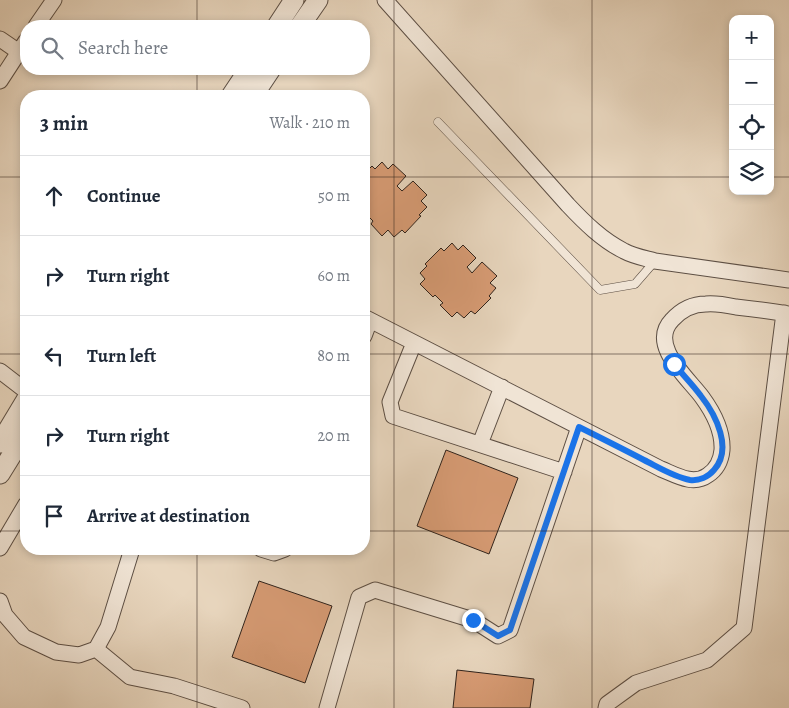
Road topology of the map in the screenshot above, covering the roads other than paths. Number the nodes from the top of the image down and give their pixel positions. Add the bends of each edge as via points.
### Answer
1 (54, 0) edge
2 (294, 0) edge
3 (318, 0) edge
4 (385, 0) edge
5 (40, 20) edge
6 (281, 20) edge
7 (304, 20) edge
8 (0, 38) edge
9 (20, 45) edge
10 (20, 51) edge
11 (245, 75) edge
12 (267, 75) edge
13 (0, 81) edge
14 (235, 90) edge
15 (256, 90) edge
16 (438, 122) dead end
17 (654, 261) junction
18 (789, 280) edge
19 (786, 314) edge
20 (370, 320) edge
21 (414, 343) junction
22 (0, 371) edge
23 (20, 386) edge
24 (502, 387) junction
25 (20, 410) edge
26 (579, 427) junction
27 (20, 442) edge
28 (0, 443) edge
29 (480, 444) junction
30 (564, 472) junction
31 (0, 474) edge
32 (20, 514) edge
33 (0, 548) edge
34 (130, 555) edge
35 (0, 601) edge
36 (96, 649) junction
37 (242, 708) edge
38 (327, 708) edge
39 (606, 708) edge

1 - 5 street
2 - 6 street
3 - 7 street
4 - 17 street via 579,217 625,252
8 - 9 street
10 - 13 street
11 - 14 street
12 - 15 street
16 - 17 lane via 600,290 635,284
17 - 18 street
19 - 26 street via 700,304 691,306 669,323 665,340 669,354 709,407 720,430 719,463 702,479 691,480 661,469
19 - 39 street via 744,628 707,660 636,683
20 - 21 street
21 - 24 street
21 - 29 street via 390,402 393,416
22 - 23 street
24 - 26 street
24 - 29 street
25 - 28 street
26 - 30 street
27 - 31 street
29 - 30 street
30 - 38 street via 510,630 498,636 473,620 376,590 367,593 359,597
32 - 33 street
34 - 36 street via 108,627
35 - 36 street via 5,615 24,637 56,652 79,655
36 - 37 street via 130,677 174,686

